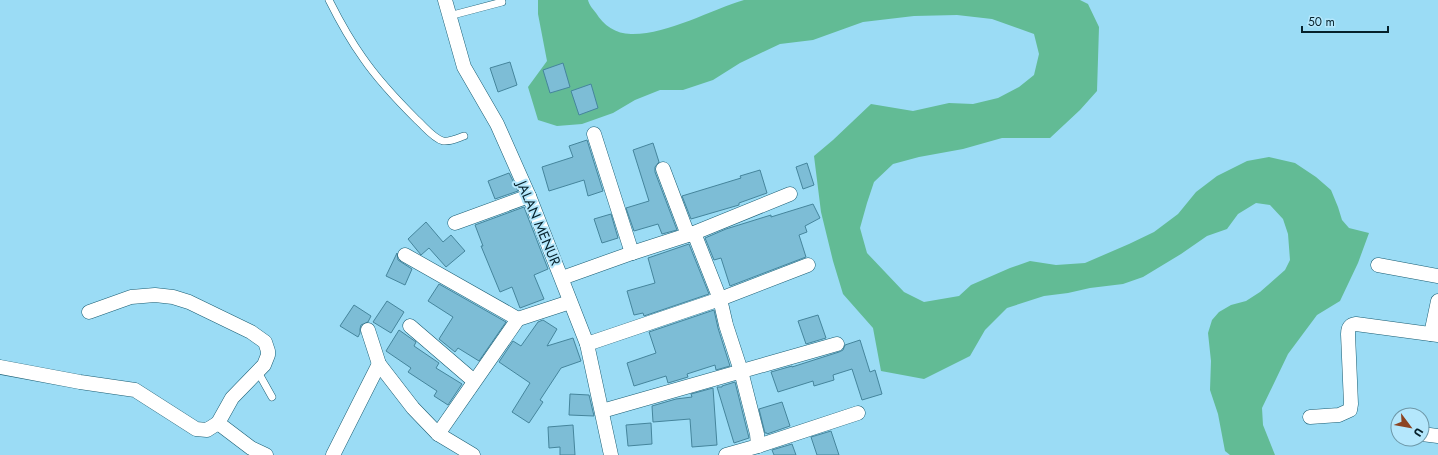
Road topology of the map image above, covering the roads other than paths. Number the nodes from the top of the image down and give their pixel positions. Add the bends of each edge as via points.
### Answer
1 (329, 0) edge
2 (445, 0) edge
3 (502, 2) dead end
4 (449, 16) junction
5 (594, 134) dead end
6 (464, 136) dead end
7 (663, 170) dead end
8 (790, 194) dead end
9 (529, 196) junction
10 (454, 223) dead end
11 (691, 234) junction
12 (632, 253) junction
13 (405, 254) dead end
14 (808, 265) dead end
15 (1378, 265) dead end
16 (1438, 276) edge
17 (562, 278) junction
18 (720, 298) junction
19 (1438, 301) edge
20 (570, 302) junction
21 (89, 312) dead end
22 (518, 319) junction
23 (410, 326) dead end
24 (368, 330) dead end
25 (1434, 335) edge
26 (587, 344) junction
27 (838, 344) dead end
28 (379, 364) junction
29 (0, 367) edge
30 (741, 371) junction
31 (258, 372) junction
32 (474, 381) junction
33 (272, 397) dead end
34 (602, 411) junction
35 (858, 413) dead end
36 (1310, 417) dead end
37 (218, 423) junction
38 (438, 434) junction
39 (758, 446) junction
40 (457, 451) edge
41 (266, 455) edge
42 (333, 455) edge
43 (473, 455) edge
44 (611, 455) edge
45 (726, 455) edge

1 - 6 lane via 363,59 402,105 441,140 450,141
2 - 4 street, JALAN MENUR
3 - 4 lane
4 - 9 street, JALAN MENUR via 464,66 497,124
5 - 12 street
7 - 11 street
8 - 11 street
9 - 10 street
9 - 17 street, JALAN MENUR
11 - 12 street
11 - 18 street
12 - 17 street
13 - 22 street
14 - 18 street
15 - 16 street
17 - 20 street, JALAN MENUR
18 - 26 street
18 - 30 street
19 - 25 street
20 - 22 street
20 - 26 street, JALAN MENUR
21 - 31 street via 131,297 155,295 177,298 262,339 267,346 268,355
22 - 32 street
23 - 32 street
24 - 28 street
25 - 36 street via 1351,325 1348,328 1350,410 1339,415
26 - 34 street, JALAN MENUR
27 - 30 street
28 - 38 street via 413,408
28 - 42 street
29 - 37 street via 80,382 130,388 142,393 196,429 207,430
30 - 34 street
30 - 39 street
31 - 33 lane
31 - 37 street via 232,398
32 - 38 street
34 - 44 street, JALAN MENUR
35 - 39 street
37 - 41 street via 251,448
38 - 40 street
39 - 45 street
40 - 43 street

